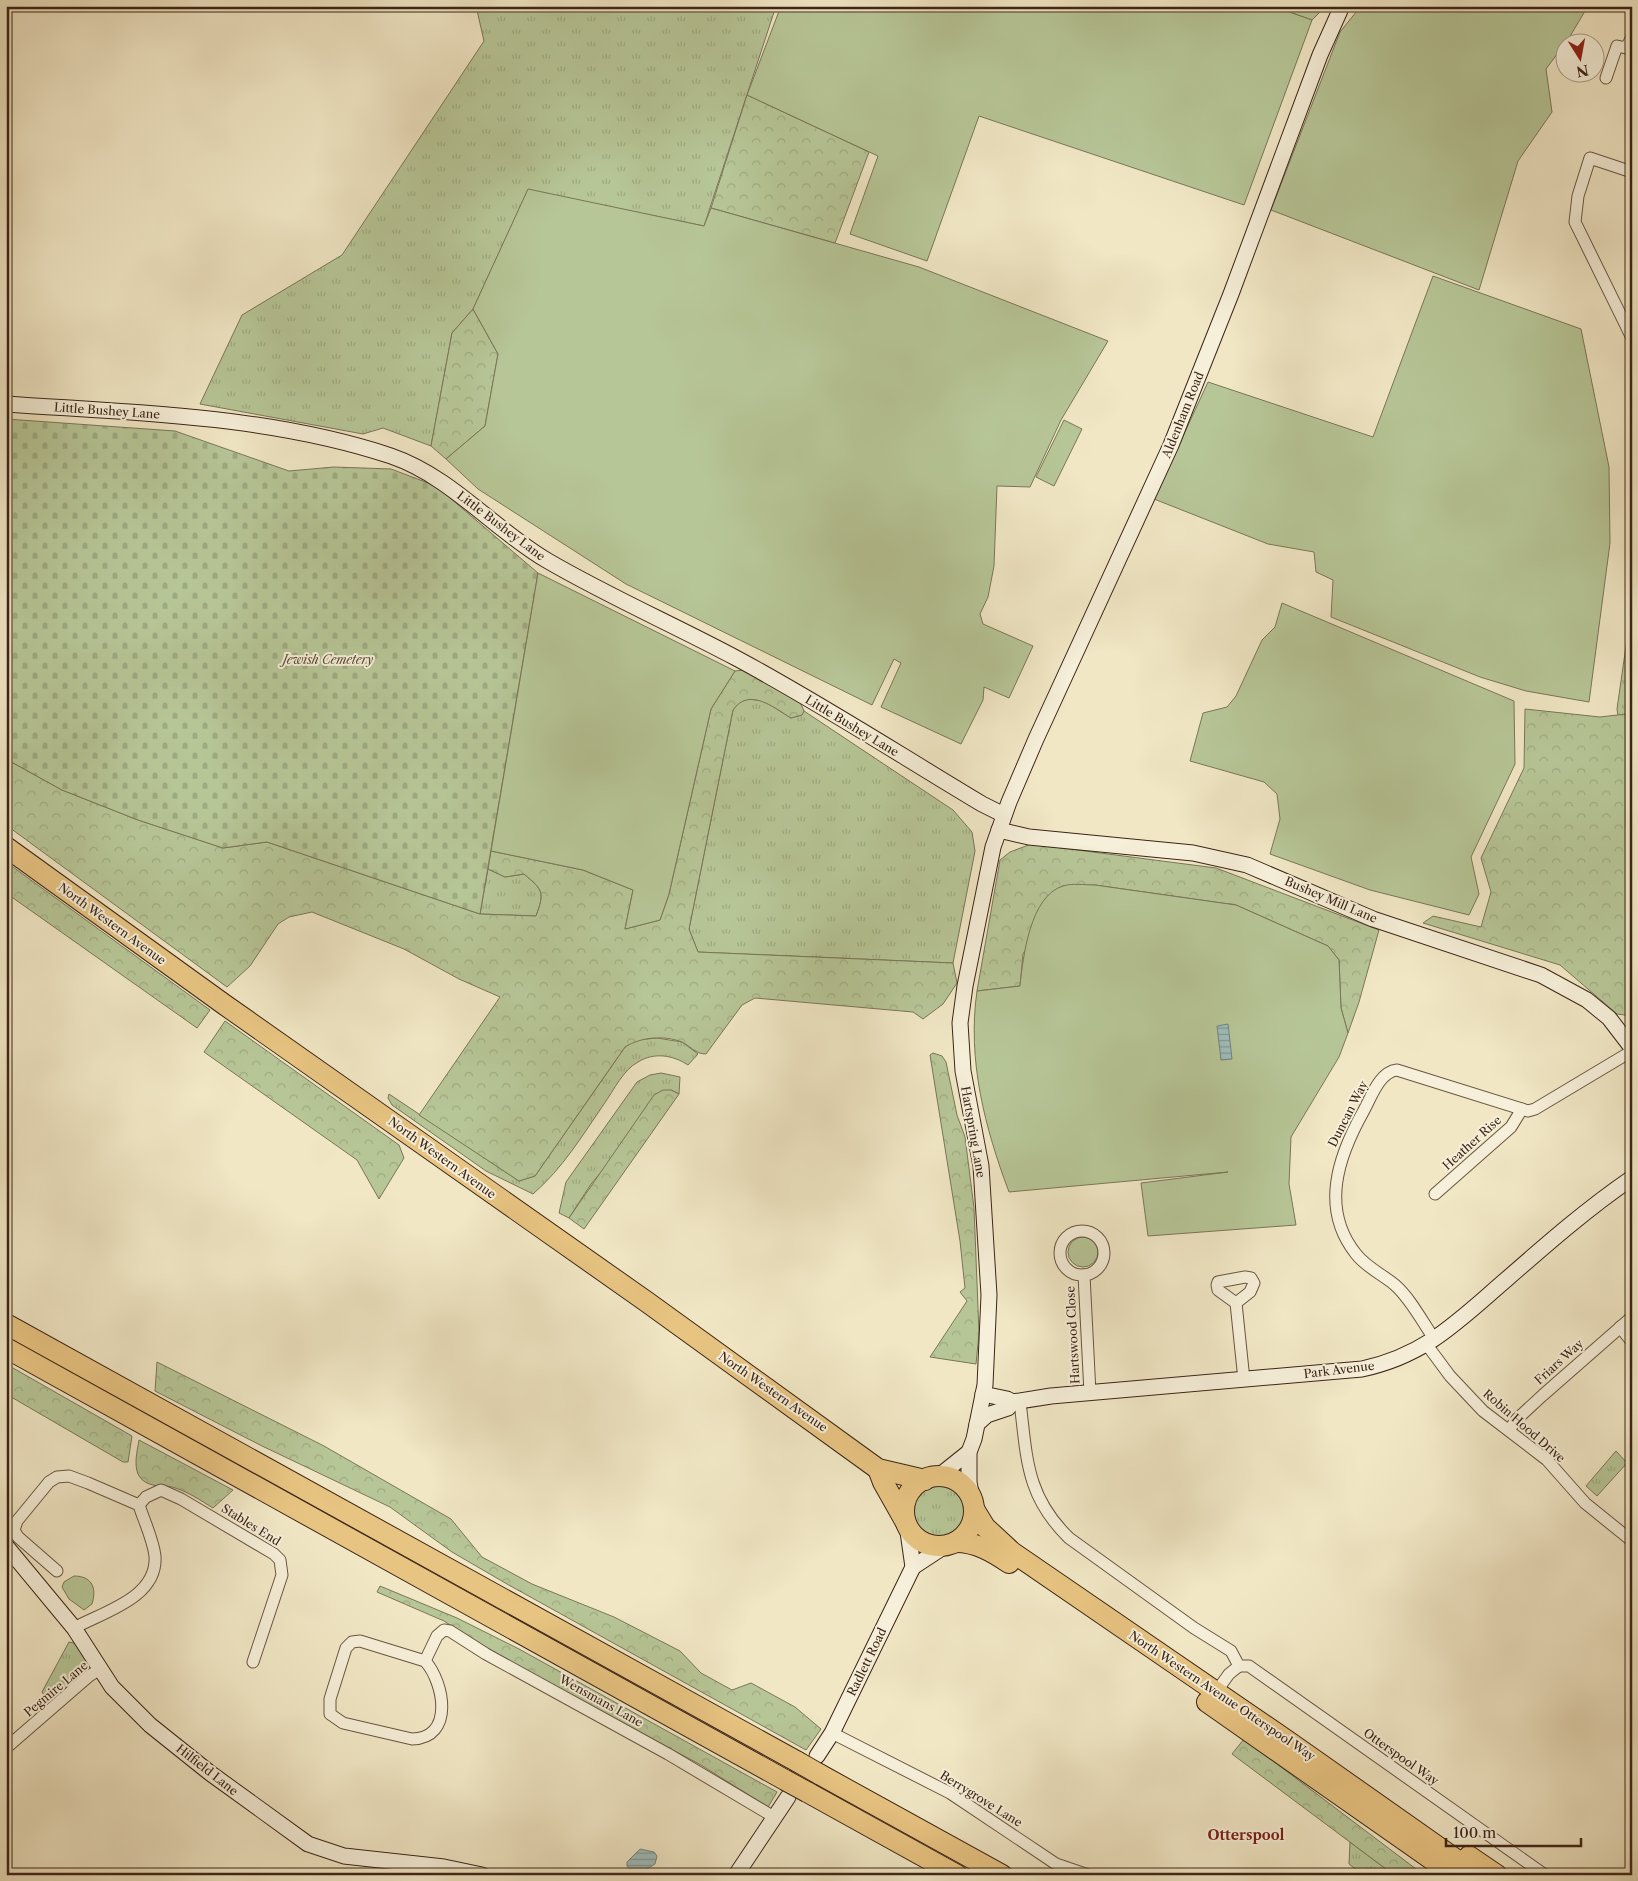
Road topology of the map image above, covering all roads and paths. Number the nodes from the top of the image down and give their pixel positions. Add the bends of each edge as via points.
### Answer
1 (1342, 6) edge
2 (1632, 37) edge
3 (1606, 78) dead end
4 (1632, 172) edge
5 (1632, 338) edge
6 (6, 404) edge
7 (1004, 815) junction
8 (999, 830) junction
9 (6, 847) edge
10 (1632, 1050) edge
11 (1522, 1109) junction
12 (1632, 1178) edge
13 (1435, 1194) dead end
14 (1084, 1275) dead end
15 (1236, 1303) dead end
16 (1632, 1317) edge
17 (6, 1324) edge
18 (1620, 1327) junction
19 (1632, 1342) edge
20 (1431, 1343) junction
21 (6, 1348) edge
22 (1244, 1380) junction
23 (1090, 1393) junction
24 (983, 1394) junction
25 (1017, 1402) junction
26 (977, 1424) junction
27 (1509, 1430) junction
28 (969, 1452) junction
29 (878, 1469) junction
30 (932, 1478) junction
31 (973, 1504) junction
32 (139, 1505) junction
33 (907, 1524) junction
34 (1632, 1541) edge
35 (951, 1544) junction
36 (6, 1546) edge
37 (913, 1567) junction
38 (57, 1571) dead end
39 (74, 1628) junction
40 (425, 1660) junction
41 (253, 1662) dead end
42 (1240, 1666) junction
43 (100, 1669) junction
44 (1216, 1692) junction
45 (832, 1733) junction
46 (1292, 1744) junction
47 (6, 1748) edge
48 (811, 1764) junction
49 (793, 1790) junction
50 (774, 1817) junction
51 (1383, 1825) junction
52 (482, 1875) edge
53 (736, 1875) edge
54 (958, 1875) edge
55 (1002, 1875) edge
56 (1088, 1875) edge
57 (1440, 1875) edge
58 (1454, 1875) edge
59 (1478, 1875) edge
60 (1497, 1875) edge
61 (1545, 1875) edge

1 - 7 street, Aldenham Road via 1320,55 1171,445 1036,738
2 - 3 street via 1626,48 1617,46
4 - 5 street via 1590,158 1575,212 1579,232
6 - 7 street, Little Bushey Lane via 249,424 338,441 411,464 442,482 546,560 737,659
7 - 8 street, Hartspring Lane
8 - 10 street, Bushey Mill Lane via 1029,837 1194,854 1247,865 1374,919 1541,975 1569,989 1602,1012
8 - 24 street, Hartspring Lane via 993,847 960,1023 963,1071 980,1166 986,1229 989,1295
9 - 29 highway, North Western Avenue
10 - 11 street, Duncan Way via 1535,1110
11 - 13 street, Heather Rise via 1511,1127
11 - 20 street, Duncan Way via 1391,1070 1384,1075 1340,1160 1337,1211 1348,1242 1376,1273 1394,1285
12 - 20 street, Park Avenue via 1580,1216
14 - 23 street, Hartswood Close
15 - 22 street
16 - 18 street, Friars Way
17 - 48 highway
18 - 19 street
18 - 27 street, Friars Way via 1517,1419
20 - 22 street, Park Avenue via 1394,1361 1362,1369
20 - 27 street, Robin Hood Drive via 1450,1376 1483,1411
21 - 49 highway
22 - 23 street, Park Avenue
23 - 25 street, Park Avenue
24 - 25 street, Park Avenue
24 - 26 street, Hartspring Lane
25 - 26 street, Park Avenue via 987,1415
25 - 42 street, Otterspool Way via 1029,1472 1038,1500 1052,1521 1095,1558 1231,1651
26 - 28 street, Hartspring Lane
27 - 34 street, Robin Hood Drive via 1547,1460 1585,1503
28 - 30 street
28 - 31 street, Hartspring Lane
29 - 30 highway, North Western Avenue
29 - 33 highway, North Western Avenue
30 - 31 highway via 958,1482
30 - 33 highway via 915,1486 908,1496 904,1514
31 - 35 highway via 971,1528
31 - 44 highway, North Western Avenue Otterspool Way via 984,1527 1012,1552
32 - 38 street via 68,1476 53,1479 17,1521 14,1530
32 - 39 street via 155,1554 148,1583 131,1599
32 - 41 street, Stables End via 146,1497 161,1490 280,1560 282,1575
33 - 35 highway via 921,1541 929,1545
33 - 37 street
35 - 37 street
35 - 51 highway, North Western Avenue Otterspool Way via 968,1542 1002,1559
36 - 39 street, Hilfield Lane
37 - 45 street, Radlett Road
39 - 43 street, Hilfield Lane
40 - 40 street via 360,1640 348,1644 330,1699 330,1714 343,1723 412,1739 423,1738 430,1734 438,1721 442,1702 436,1678
40 - 50 street, Wensmans Lane via 437,1636 444,1630 450,1631
42 - 44 street via 1229,1674
42 - 61 street, Otterspool Way via 1249,1666
43 - 47 street, Pegmire Lane
43 - 52 street, Hilfield Lane via 112,1687 150,1725 308,1844 344,1856 444,1867
44 - 46 highway, North Western Avenue Otterspool Way
45 - 48 street, Radlett Road
45 - 56 street, Berrygrove Lane via 950,1793 1056,1864
46 - 59 highway, North Western Avenue Otterspool Way
46 - 60 highway
48 - 55 highway
49 - 50 street
49 - 54 highway
50 - 53 street
51 - 57 highway
51 - 58 highway, North Western Avenue Otterspool Way

